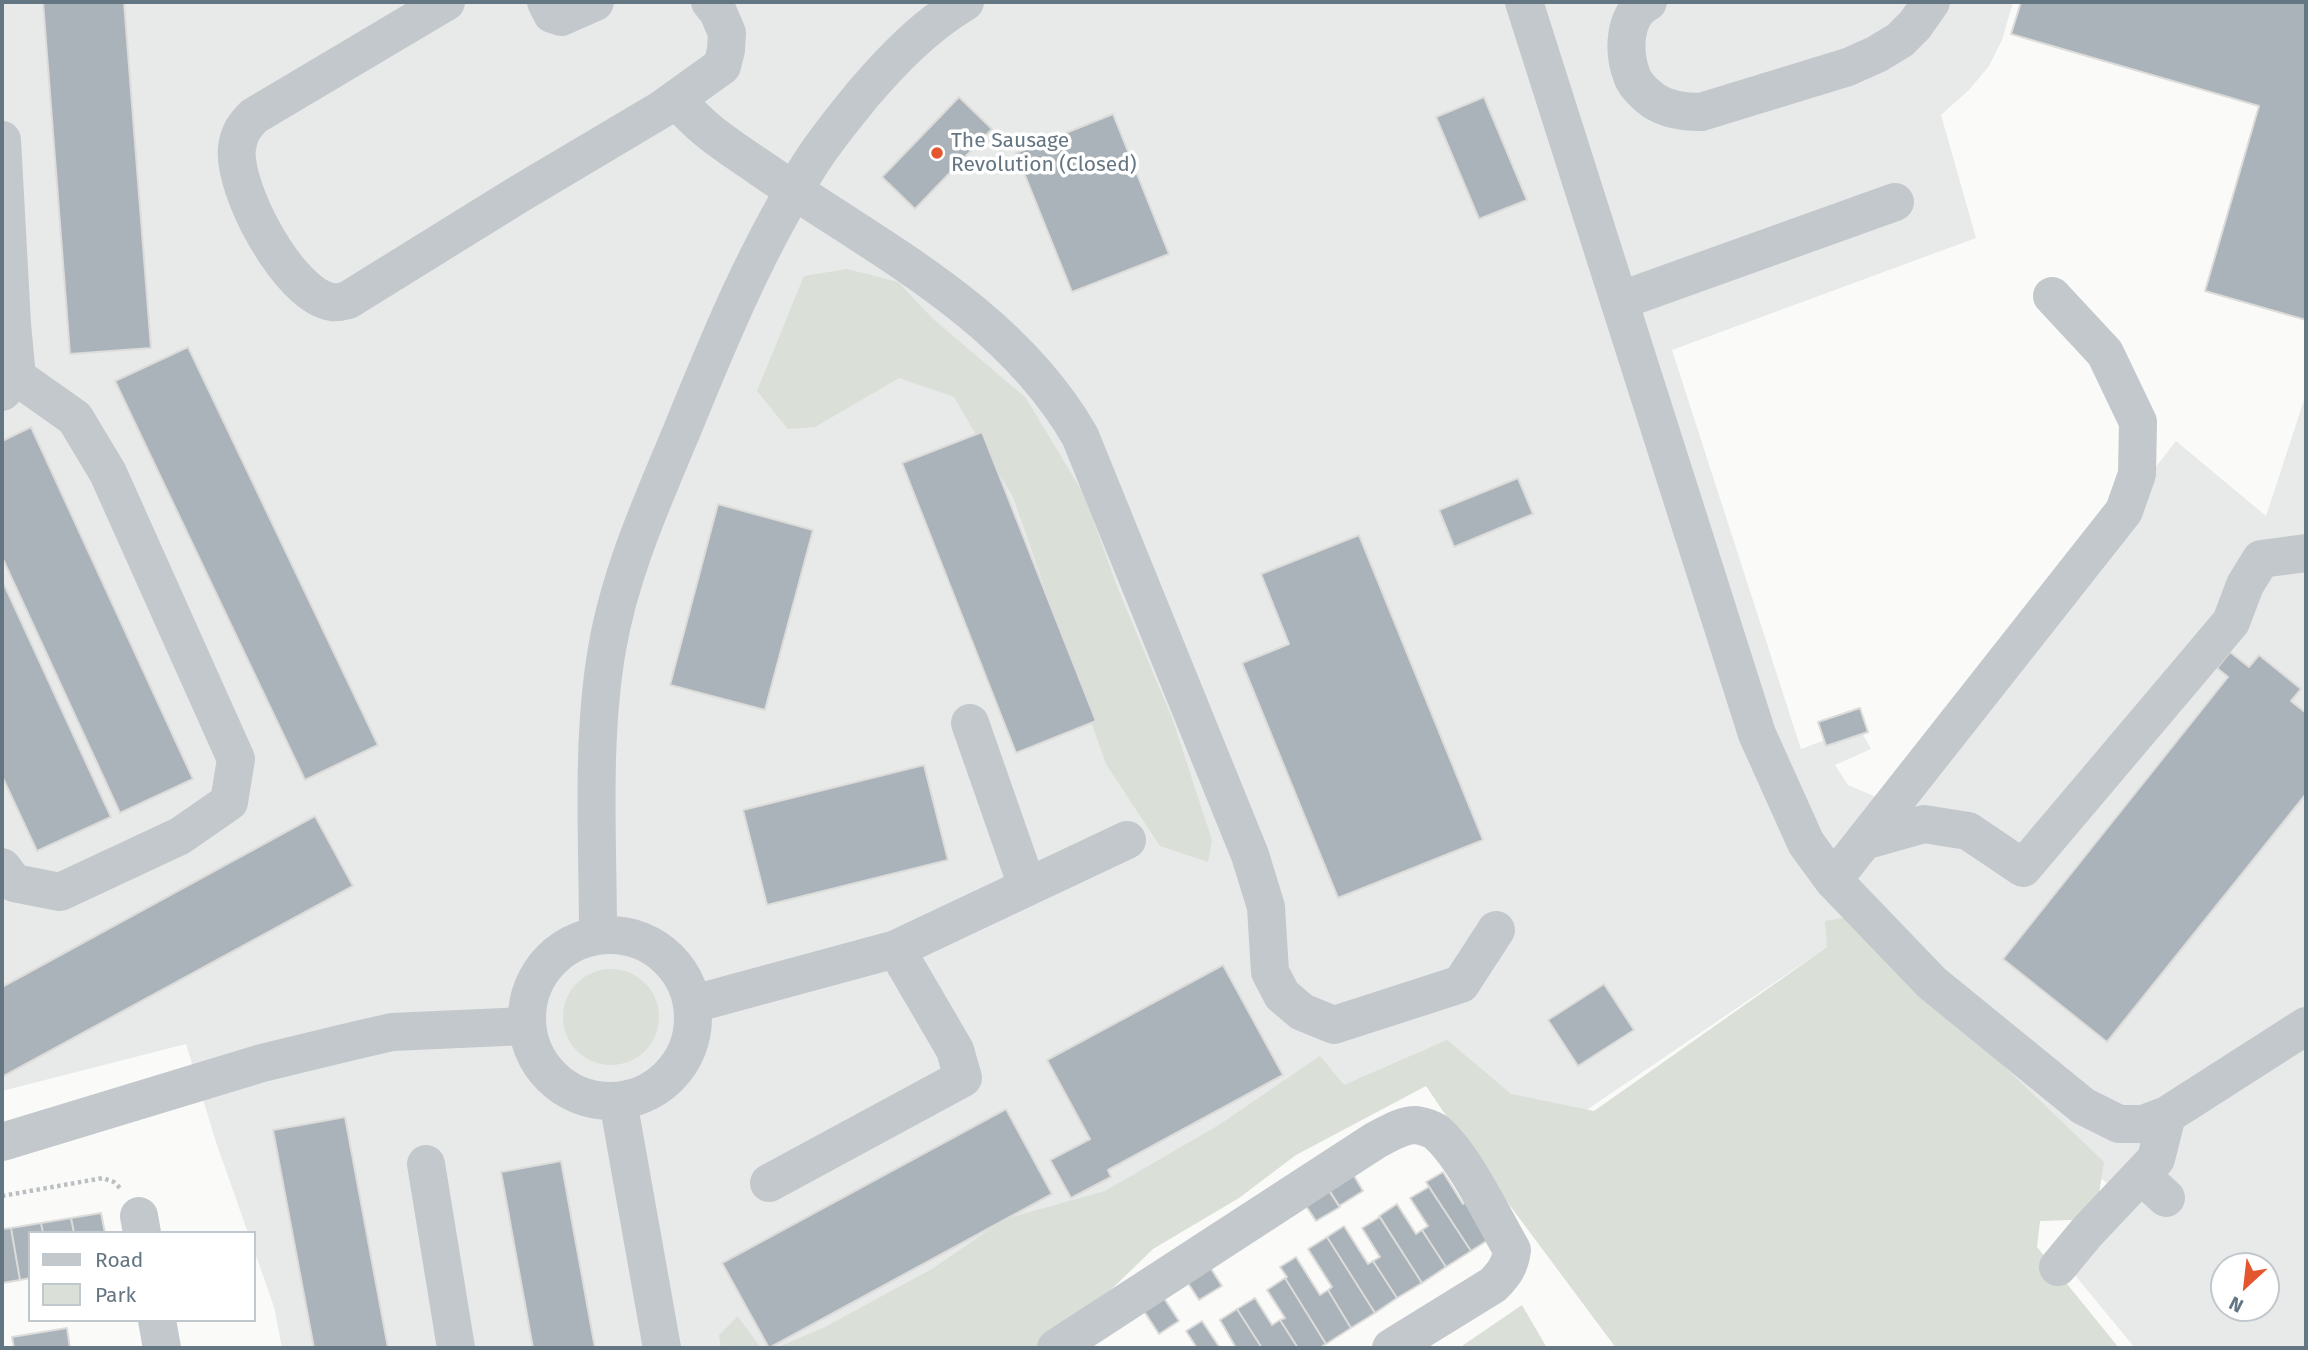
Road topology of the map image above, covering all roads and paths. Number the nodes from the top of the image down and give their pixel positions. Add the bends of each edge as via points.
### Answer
1 (446, 2) edge
2 (546, 2) edge
3 (595, 2) edge
4 (710, 2) edge
5 (965, 2) edge
6 (1524, 2) edge
7 (1648, 2) edge
8 (1931, 2) edge
9 (676, 100) junction
10 (2, 140) edge
11 (794, 191) junction
12 (1895, 202) dead end
13 (2052, 296) dead end
14 (1619, 301) junction
15 (10, 384) edge
16 (2306, 553) edge
17 (970, 723) dead end
18 (1127, 840) dead end
19 (1864, 841) junction
20 (2, 867) edge
21 (1833, 880) junction
22 (1027, 886) junction
23 (1496, 930) dead end
24 (598, 934) junction
25 (896, 949) junction
26 (693, 1004) junction
27 (526, 1026) junction
28 (2306, 1026) edge
29 (618, 1101) junction
30 (2167, 1115) junction
31 (2, 1142) edge
32 (426, 1164) dead end
33 (769, 1183) dead end
34 (2, 1196) edge
35 (140, 1224) edge
36 (2058, 1267) dead end
37 (157, 1322) edge
38 (162, 1348) edge
39 (456, 1348) edge
40 (662, 1348) edge
41 (1056, 1348) edge
42 (1391, 1348) edge

1 - 9 street via 254,116 241,129 236,151 245,192 261,230 297,282 318,297 333,303 348,300
2 - 3 street via 552,14 561,17
4 - 9 street via 727,33 722,66
5 - 11 street via 926,29 876,80 831,133
6 - 14 street
7 - 8 street via 1633,16 1628,30 1632,78 1654,101 1671,109 1701,112 1848,67 1900,40
9 - 11 street via 710,133
10 - 15 street via 12,324
11 - 23 street via 915,269 982,320 1068,416 1250,855 1266,907 1270,972 1282,995 1302,1012 1334,1025 1379,1012 1461,984
11 - 24 street via 718,344 649,509 617,606 598,711
12 - 14 street
13 - 19 street via 2105,353 2138,422 2137,474 2124,511
14 - 21 street via 1757,734 1806,843
15 - 20 street via 75,418 108,473 236,759 229,802 180,836 60,892 14,883
16 - 19 street via 2261,559 2231,622 2023,868 1968,831 1924,824
17 - 22 street
18 - 22 street
19 - 21 street
21 - 30 street via 1932,983 2083,1105 2119,1124 2143,1124
22 - 25 street
24 - 26 street via 624,935 648,943 669,958 684,979
24 - 27 street via 568,945 544,966 529,994
25 - 26 street
25 - 33 street via 956,1050 963,1078
26 - 29 street via 692,1038 677,1069 650,1091
27 - 29 street via 533,1051 547,1073 567,1090 592,1099
27 - 31 street via 392,1032 262,1063
28 - 30 street
29 - 40 street
30 - 36 street via 2153,1186
32 - 39 street
34 - 35 path via 103,1178 122,1190
37 - 38 street
41 - 42 street via 1376,1140 1395,1129 1416,1125 1434,1130 1445,1142 1513,1250 1511,1262 1493,1285

